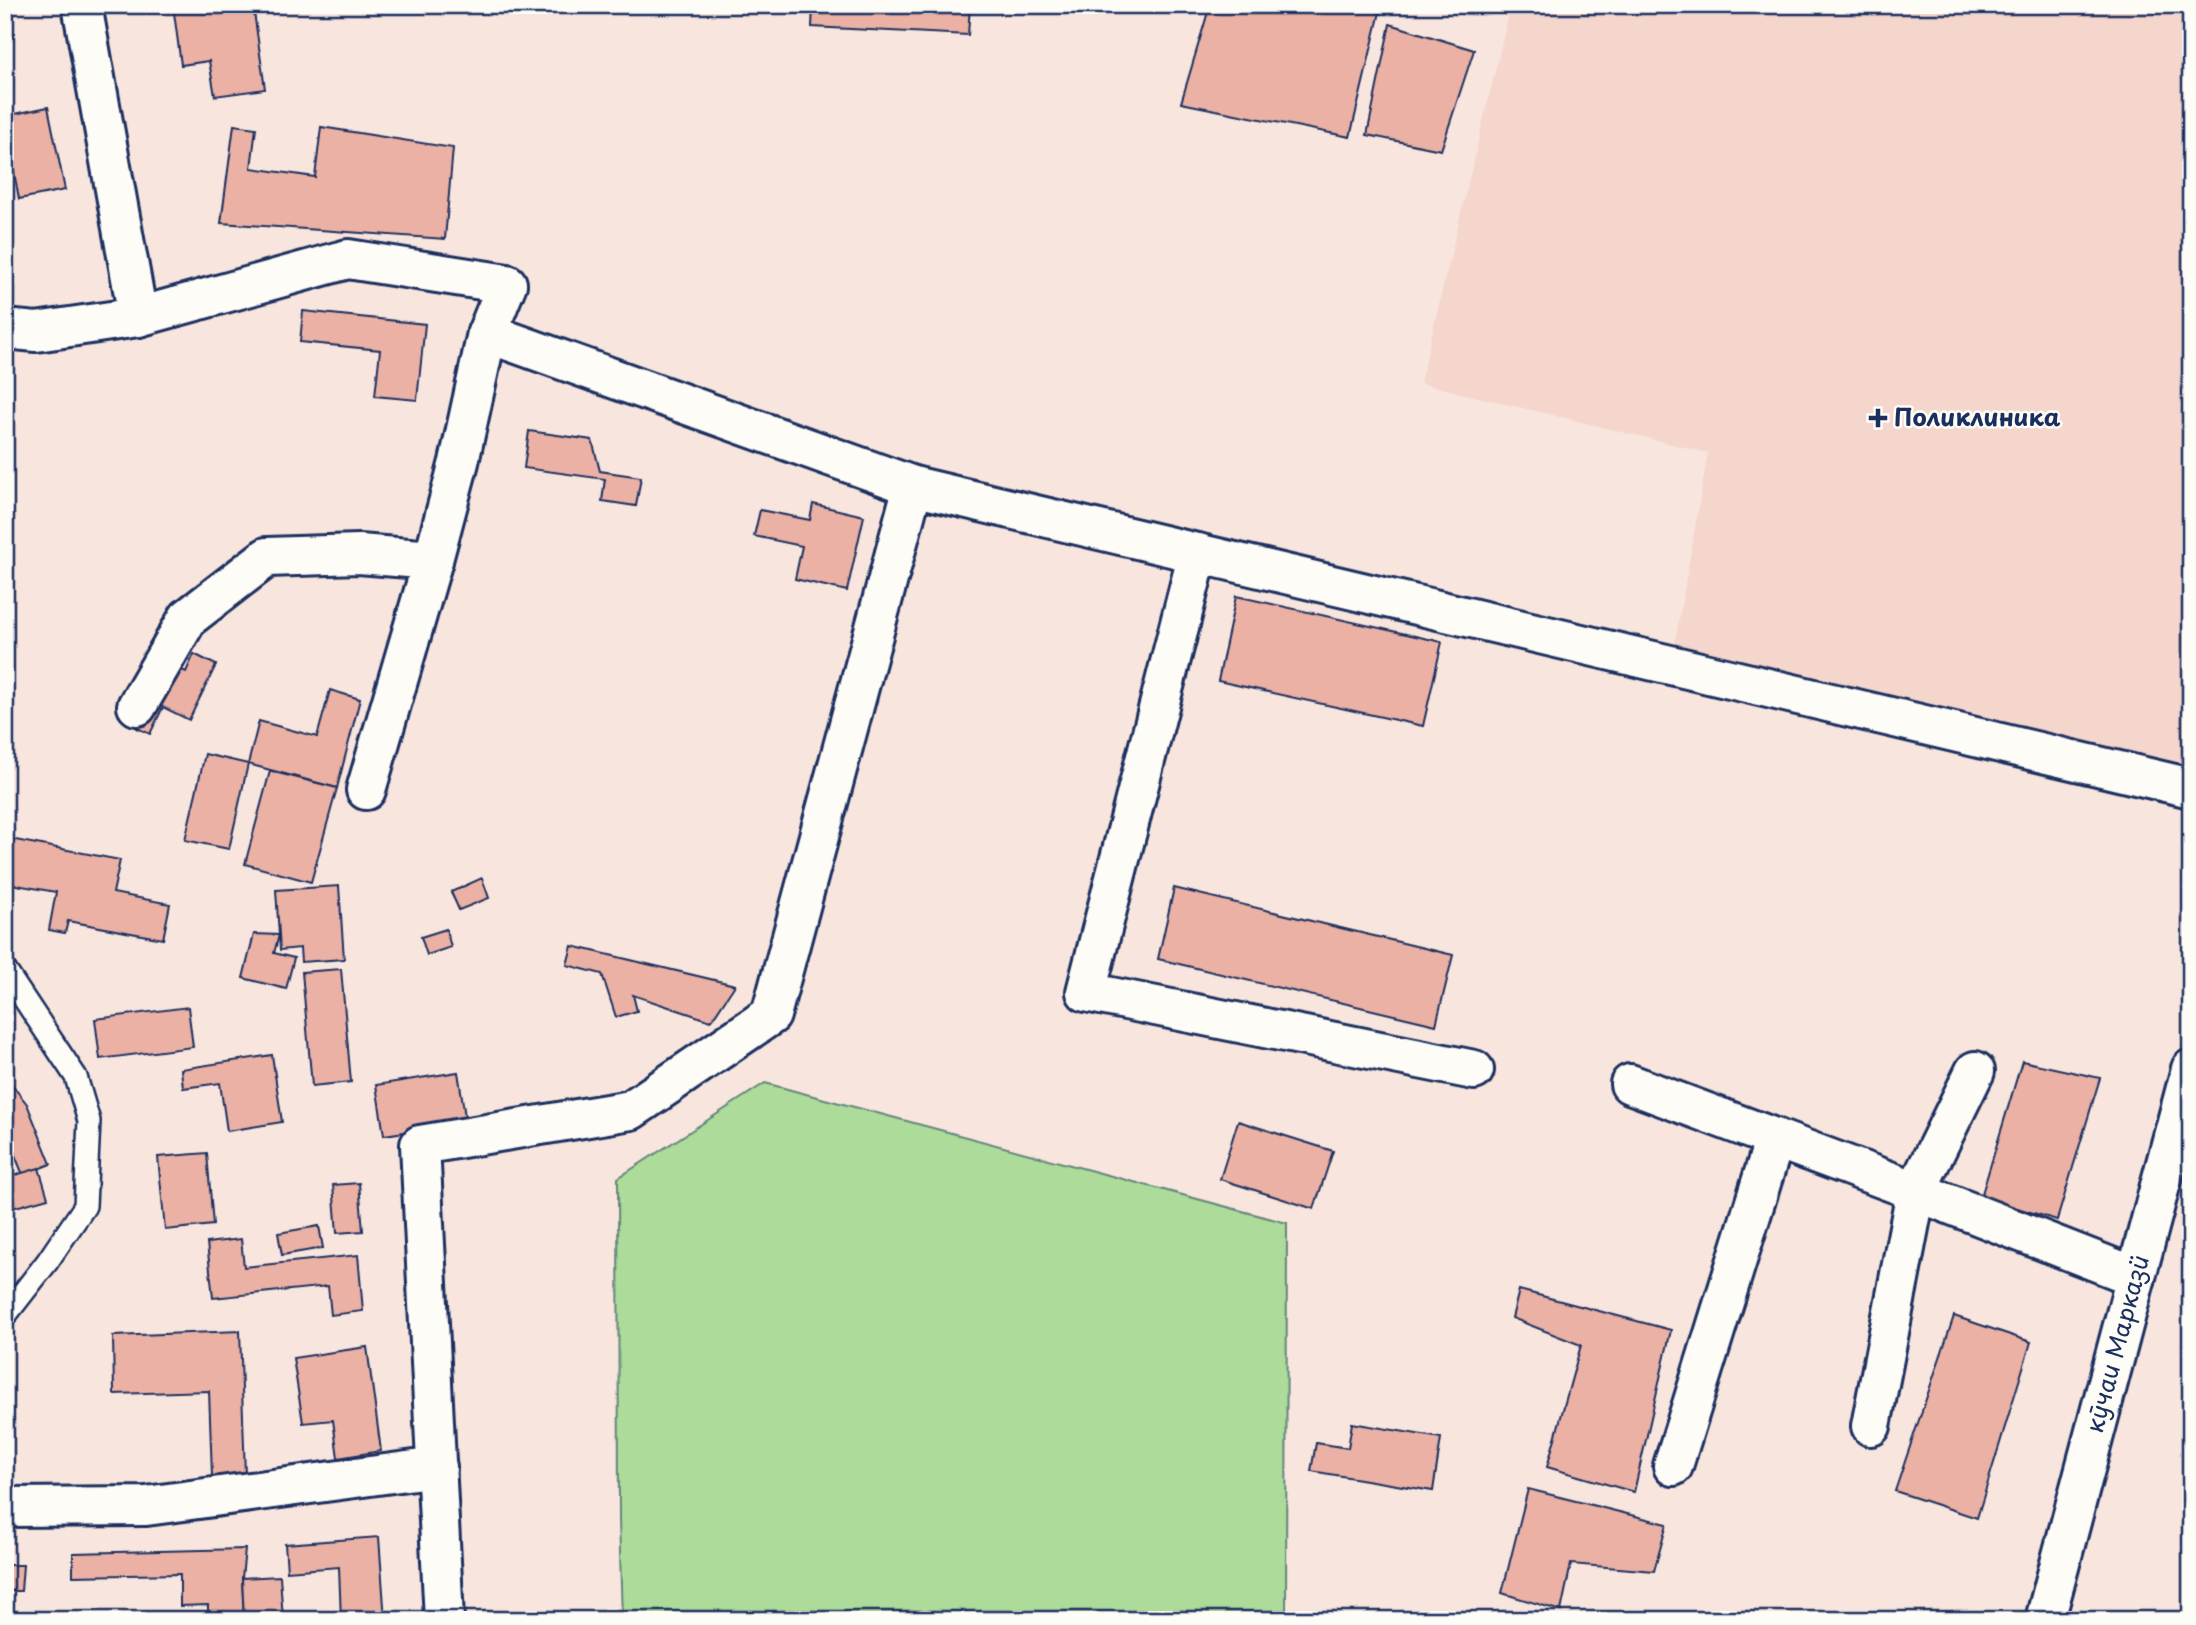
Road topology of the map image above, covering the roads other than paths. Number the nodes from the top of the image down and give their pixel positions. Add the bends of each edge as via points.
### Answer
1 (82, 5) edge
2 (138, 317) junction
3 (5, 329) edge
4 (486, 333) junction
5 (913, 486) junction
6 (1198, 553) junction
7 (433, 560) junction
8 (137, 706) dead end
9 (2191, 788) edge
10 (366, 790) dead end
11 (5, 970) edge
12 (1474, 1069) dead end
13 (2191, 1069) edge
14 (1975, 1071) dead end
15 (1630, 1084) dead end
16 (1775, 1138) junction
17 (1916, 1191) junction
18 (2136, 1277) junction
19 (5, 1316) edge
20 (1871, 1426) dead end
21 (1673, 1466) dead end
22 (438, 1467) junction
23 (5, 1507) edge
24 (444, 1620) edge
25 (2045, 1620) edge

1 - 2 street
2 - 3 street via 36,332
2 - 4 street via 348,259 507,284
4 - 5 street
4 - 7 street
5 - 6 street
5 - 22 street via 771,1015 631,1110 420,1145
6 - 9 street
6 - 12 street via 1086,992
7 - 8 street via 359,554 267,557 188,618
7 - 10 street
11 - 19 lane via 76,1077 89,1121 85,1206
13 - 18 street, кӯчаи Марказӣ
14 - 17 street
15 - 16 street
16 - 17 street
16 - 21 street
17 - 18 street
17 - 20 street
18 - 25 street, кӯчаи Марказӣ
22 - 23 street via 146,1506
22 - 24 street

